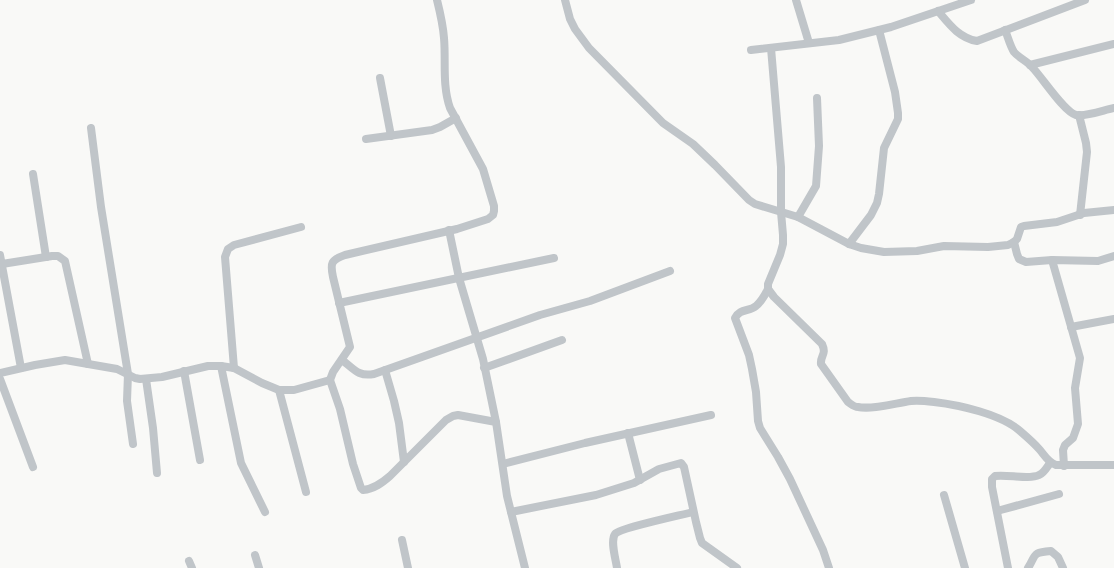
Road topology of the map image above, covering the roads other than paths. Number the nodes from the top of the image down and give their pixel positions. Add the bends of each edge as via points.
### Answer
1 (436, 0) edge
2 (565, 0) edge
3 (796, 0) edge
4 (971, 0) edge
5 (1085, 0) edge
6 (938, 11) junction
7 (878, 30) junction
8 (1005, 30) junction
9 (808, 43) junction
10 (1114, 44) edge
11 (771, 48) junction
12 (751, 50) dead end
13 (1030, 65) junction
14 (380, 78) dead end
15 (817, 98) dead end
16 (1114, 108) edge
17 (1079, 115) junction
18 (456, 118) junction
19 (91, 128) dead end
20 (391, 136) junction
21 (366, 140) dead end
22 (33, 174) dead end
23 (1114, 210) edge
24 (781, 212) junction
25 (1080, 215) junction
26 (798, 217) junction
27 (301, 227) dead end
28 (449, 230) junction
29 (1014, 242) junction
30 (849, 244) junction
31 (0, 255) edge
32 (1114, 256) edge
33 (46, 257) junction
34 (554, 258) dead end
35 (1052, 260) junction
36 (2, 264) junction
37 (670, 271) dead end
38 (460, 278) junction
39 (768, 289) junction
40 (339, 303) junction
41 (1114, 319) edge
42 (1071, 327) junction
43 (476, 337) junction
44 (562, 340) dead end
45 (342, 360) junction
46 (88, 364) junction
47 (221, 366) junction
48 (21, 368) junction
49 (234, 368) junction
50 (484, 368) junction
51 (385, 370) junction
52 (184, 371) junction
53 (0, 374) edge
54 (128, 374) junction
55 (0, 378) edge
56 (146, 379) junction
57 (330, 380) junction
58 (279, 390) junction
59 (711, 415) dead end
60 (496, 422) junction
61 (628, 433) junction
62 (133, 444) dead end
63 (200, 460) dead end
64 (404, 462) junction
65 (1050, 463) junction
66 (503, 464) junction
67 (1114, 465) edge
68 (1064, 466) junction
69 (33, 467) dead end
70 (157, 473) dead end
71 (640, 480) junction
72 (306, 492) dead end
73 (1059, 494) dead end
74 (944, 495) dead end
75 (997, 511) junction
76 (265, 512) dead end
77 (511, 512) junction
78 (693, 512) junction
79 (402, 540) dead end
80 (255, 555) dead end
81 (259, 568) edge
82 (408, 568) edge
83 (524, 568) edge
84 (617, 568) edge
85 (737, 568) edge
86 (829, 568) edge
87 (965, 568) edge
88 (1008, 568) edge
89 (1028, 568) edge
90 (1062, 568) edge

1 - 18 street via 444,38 446,93
2 - 24 street via 570,19 589,48 663,123 699,149 749,200
3 - 9 street
4 - 6 street
5 - 8 street
6 - 7 street
6 - 8 street via 956,32 972,40
7 - 9 street via 839,40
7 - 30 street via 895,92 898,119 884,148 876,203
8 - 13 street via 1015,53
9 - 11 street
10 - 13 street
11 - 12 street
11 - 24 street via 781,166
13 - 17 street via 1063,105
14 - 20 street
15 - 26 street via 819,146 816,186
16 - 17 street
17 - 25 street via 1087,152
18 - 20 street via 432,130
18 - 28 street via 483,169 494,211 488,218
19 - 54 street
20 - 21 street
22 - 33 street
23 - 25 street
24 - 26 street
24 - 39 street via 783,244
25 - 29 street via 1020,227
26 - 30 street
27 - 49 street via 234,244 228,250 225,257
28 - 38 street
28 - 40 street via 337,258 331,267
29 - 30 street via 988,247 944,246 904,252 884,252
29 - 35 street via 1020,260
31 - 36 street
32 - 35 street via 1098,261
33 - 36 street
33 - 46 street via 58,256 67,266
34 - 38 street
35 - 42 street
36 - 48 street
37 - 43 street
38 - 40 street
38 - 43 street
39 - 65 street via 822,344 825,350 821,364 852,405 858,408 924,401 980,412 1018,429
39 - 86 street via 756,306 742,311 736,318 752,369 758,421 790,479
40 - 45 street via 350,348
41 - 42 street
42 - 68 street via 1080,358 1075,388 1078,424 1073,438 1064,445
43 - 50 street
43 - 51 street
44 - 50 street
45 - 51 street via 360,374
45 - 57 street
46 - 48 street via 65,360
46 - 54 street
47 - 49 street
47 - 52 street
47 - 76 street via 241,463
48 - 53 street
49 - 58 street
50 - 60 street
51 - 64 street via 399,423
52 - 56 street
52 - 63 street
54 - 56 street
54 - 62 street via 127,401
55 - 69 street
56 - 70 street
57 - 58 street via 294,390
57 - 64 street via 361,488 366,490 382,483
58 - 72 street
59 - 61 street
60 - 64 street via 452,416
60 - 66 street
61 - 66 street
61 - 71 street
65 - 68 street
65 - 75 street via 1040,476 994,476 992,487
66 - 77 street
67 - 68 street
71 - 77 street via 596,495
71 - 78 street via 659,469 681,464
73 - 75 street
74 - 87 street
75 - 88 street
77 - 83 street
78 - 84 street via 617,532 613,541
78 - 85 street via 702,543
79 - 82 street
80 - 81 street
89 - 90 street via 1037,553 1051,551 1058,557

